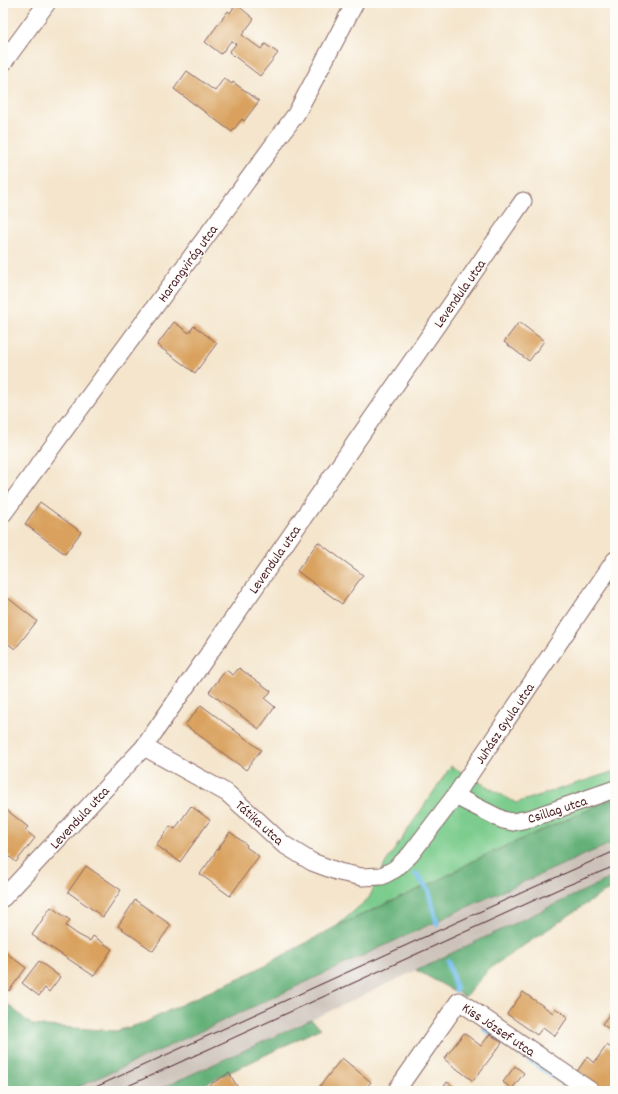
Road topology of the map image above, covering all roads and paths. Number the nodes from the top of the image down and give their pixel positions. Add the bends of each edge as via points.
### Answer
1 (47, 3) edge
2 (355, 3) edge
3 (3, 63) edge
4 (522, 201) dead end
5 (3, 514) edge
6 (615, 560) edge
7 (144, 747) junction
8 (615, 789) edge
9 (455, 796) junction
10 (382, 876) joint
11 (3, 898) edge
12 (396, 1091) edge
13 (590, 1091) edge

1 - 3 street
2 - 5 street, Harangvirág utca via 296,114
4 - 7 street, Levendula utca
6 - 9 street, Juhász Gyula utca
7 - 10 street, Tátika utca via 227,793 283,844 312,862 362,877
7 - 11 street, Levendula utca
8 - 9 street, Csillag utca via 532,818 513,822 503,820
9 - 10 street, Juhász Gyula utca via 410,855 395,869
12 - 13 street, Kiss József utca via 459,1001

